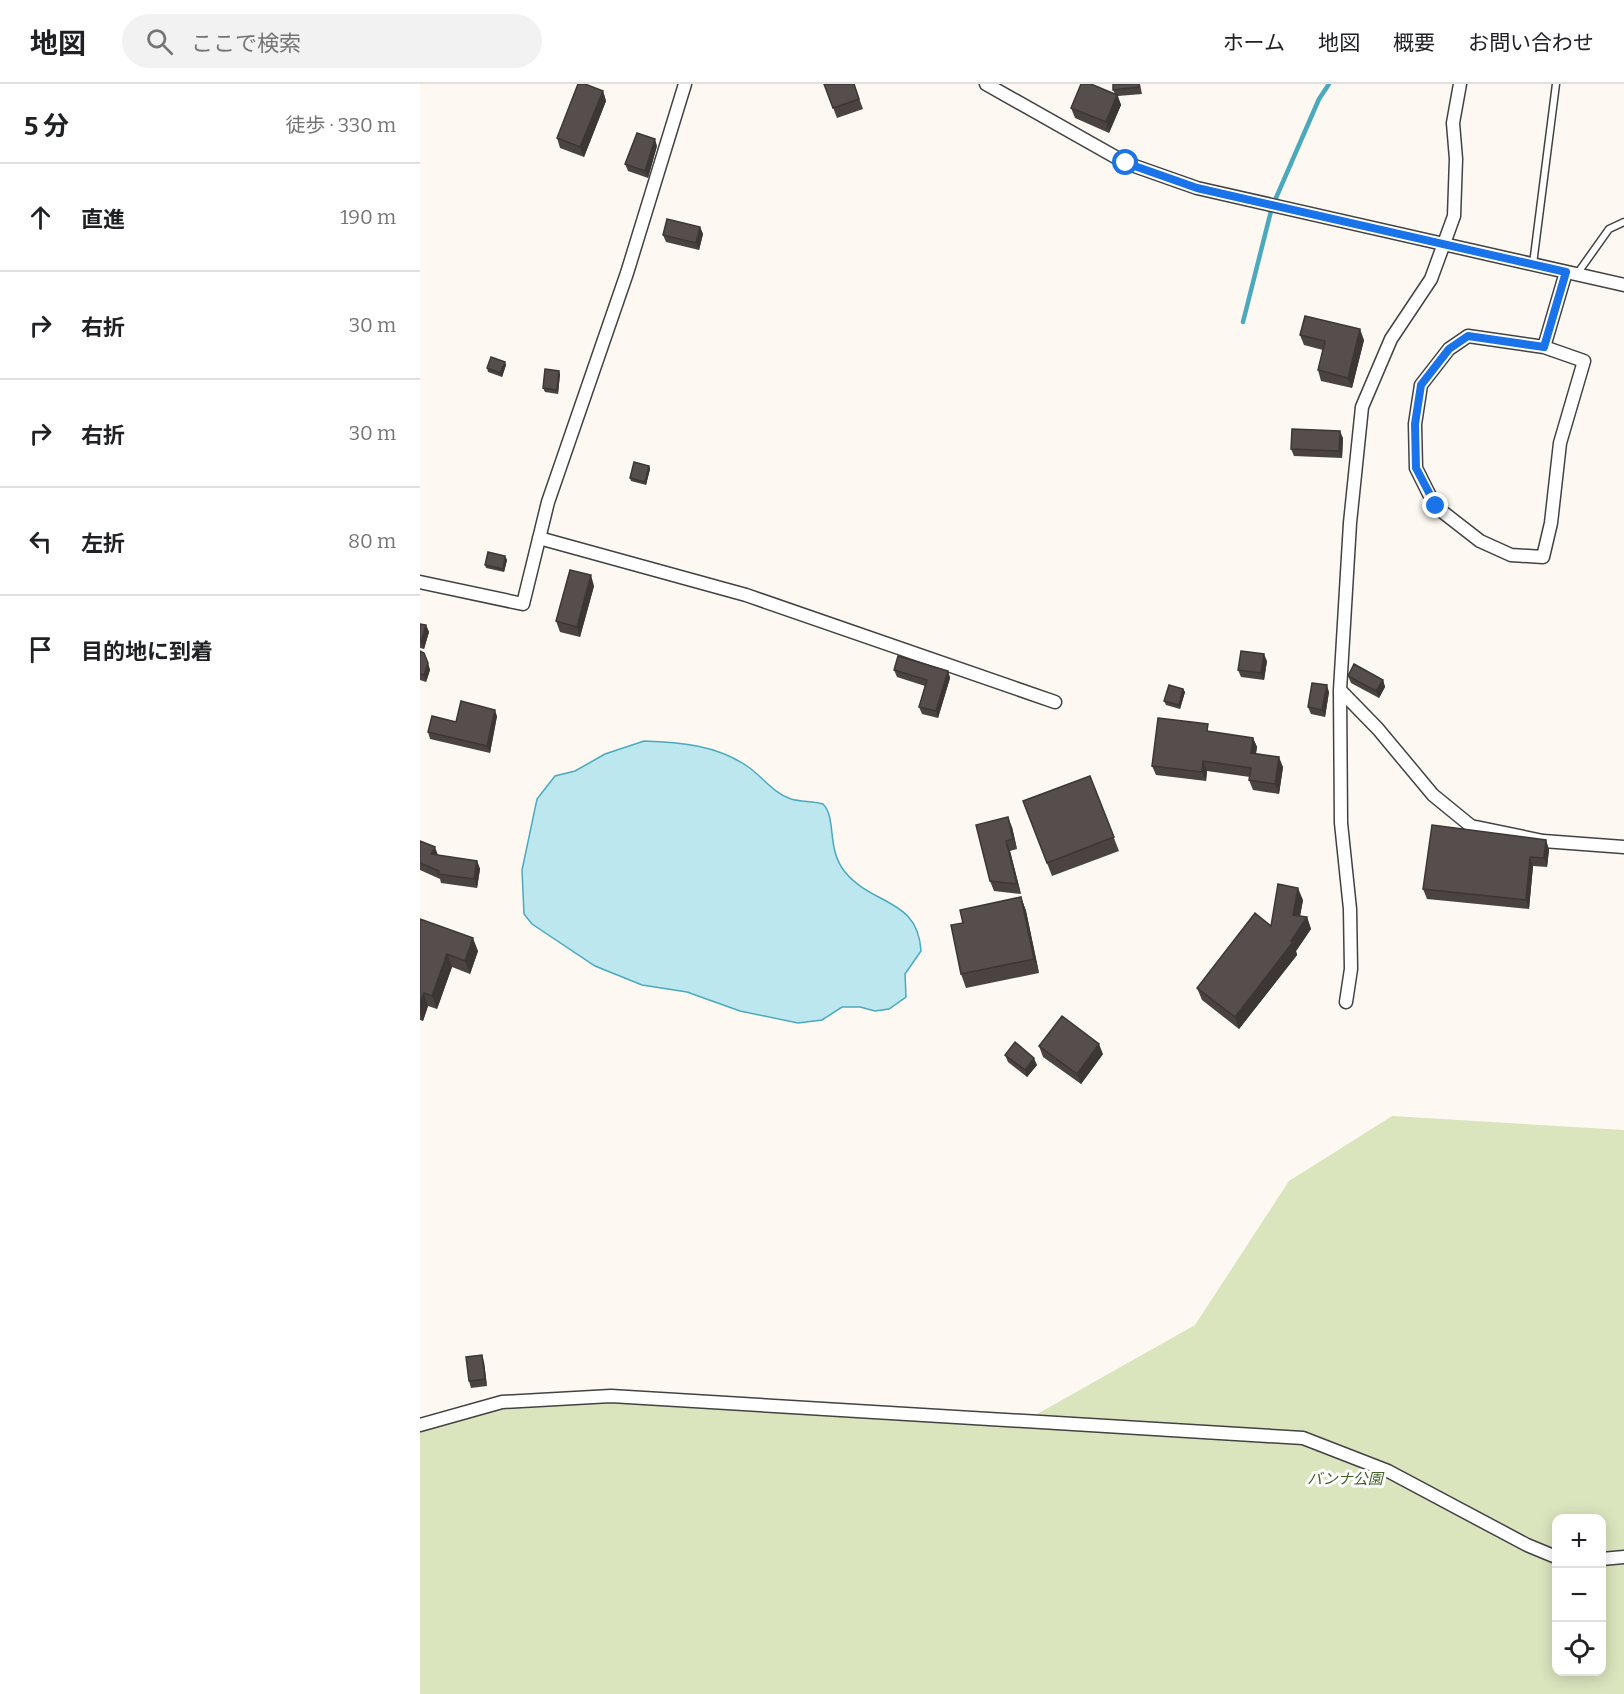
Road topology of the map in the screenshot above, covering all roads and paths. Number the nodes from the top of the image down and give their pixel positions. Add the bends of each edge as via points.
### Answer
1 (685, 84) edge
2 (986, 84) edge
3 (1460, 84) edge
4 (1556, 84) edge
5 (1624, 222) edge
6 (1445, 244) junction
7 (1533, 265) junction
8 (1571, 273) junction
9 (1624, 285) edge
10 (1544, 347) junction
11 (539, 538) junction
12 (420, 582) edge
13 (1340, 690) junction
14 (1055, 702) dead end
15 (1624, 847) edge
16 (1346, 1002) dead end
17 (420, 1425) edge
18 (1552, 1555) edge
19 (1624, 1557) edge
20 (1606, 1559) edge

1 - 11 street
2 - 6 street via 1126,163 1186,184
3 - 6 street via 1453,123 1454,216
4 - 7 lane
5 - 8 lane via 1609,229
6 - 7 street
6 - 13 street via 1431,279 1391,339 1362,407
7 - 8 street
8 - 9 street
8 - 10 street
10 - 10 street via 1468,336 1449,349 1421,385 1415,424 1416,468 1436,506 1480,541 1511,555 1542,557 1551,523 1560,443 1584,361
11 - 12 street via 523,604
11 - 14 street via 746,595
13 - 15 street via 1433,795 1471,826 1543,841
13 - 16 street via 1341,823 1350,909 1351,969
17 - 18 street via 502,1402 610,1396 1303,1438 1388,1471
19 - 20 street

